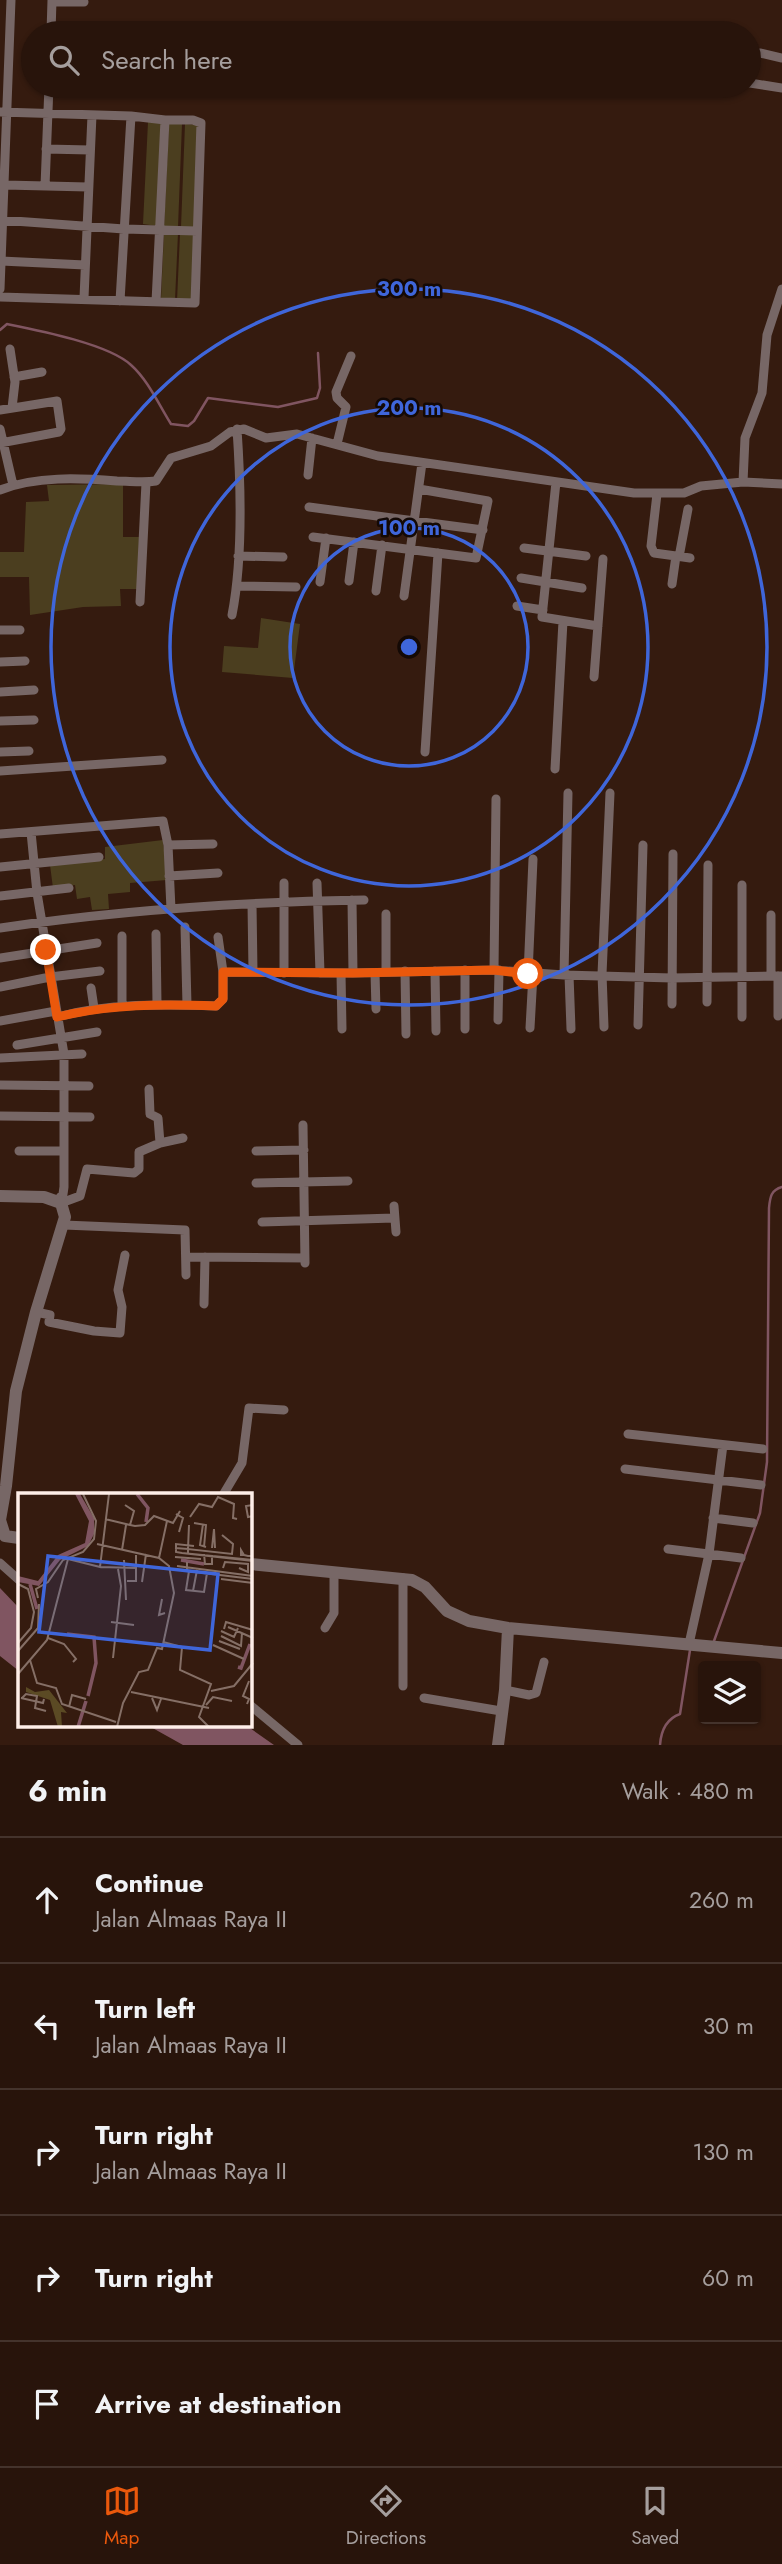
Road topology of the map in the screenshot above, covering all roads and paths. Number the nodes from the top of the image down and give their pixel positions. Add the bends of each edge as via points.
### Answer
1 (11, 0) edge
2 (52, 1) edge
3 (84, 2) dead end
4 (51, 21) edge
5 (761, 53) edge
6 (782, 58) edge
7 (761, 85) edge
8 (782, 88) edge
9 (48, 98) edge
10 (4, 113) edge
11 (47, 114) junction
12 (92, 115) junction
13 (131, 116) junction
14 (165, 120) junction
15 (46, 149) junction
16 (90, 150) junction
17 (5, 185) junction
18 (45, 186) junction
19 (88, 187) junction
20 (2, 220) edge
21 (87, 227) junction
22 (124, 229) junction
23 (160, 230) junction
24 (197, 231) junction
25 (1, 261) edge
26 (85, 265) junction
27 (0, 289) edge
28 (782, 289) edge
29 (0, 297) edge
30 (84, 298) junction
31 (120, 301) junction
32 (156, 302) junction
33 (10, 349) dead end
34 (351, 356) dead end
35 (42, 372) dead end
36 (14, 377) junction
37 (12, 408) junction
38 (0, 410) edge
39 (0, 429) edge
40 (237, 429) junction
41 (312, 438) junction
42 (2, 442) edge
43 (337, 444) junction
44 (422, 463) junction
45 (309, 474) dead end
46 (146, 482) junction
47 (556, 482) junction
48 (743, 482) junction
49 (782, 484) edge
50 (13, 485) junction
51 (419, 489) junction
52 (0, 490) edge
53 (657, 494) junction
54 (309, 507) dead end
55 (688, 509) dead end
56 (415, 519) junction
57 (483, 530) junction
58 (313, 537) dead end
59 (326, 538) junction
60 (354, 542) junction
61 (382, 545) junction
62 (523, 548) dead end
63 (411, 549) junction
64 (549, 550) junction
65 (438, 553) junction
66 (238, 556) junction
67 (586, 556) dead end
68 (677, 556) junction
69 (283, 557) dead end
70 (690, 558) dead end
71 (603, 559) dead end
72 (521, 578) dead end
73 (349, 581) dead end
74 (320, 582) dead end
75 (545, 582) junction
76 (672, 584) dead end
77 (237, 586) junction
78 (296, 587) dead end
79 (582, 588) dead end
80 (376, 590) dead end
81 (404, 596) dead end
82 (140, 602) dead end
83 (517, 607) dead end
84 (542, 610) junction
85 (232, 615) dead end
86 (563, 621) junction
87 (598, 626) junction
88 (0, 630) edge
89 (20, 630) dead end
90 (25, 661) dead end
91 (0, 662) edge
92 (594, 677) dead end
93 (34, 690) dead end
94 (0, 692) edge
95 (34, 720) dead end
96 (0, 721) edge
97 (0, 751) edge
98 (29, 751) dead end
99 (425, 752) dead end
100 (162, 760) dead end
101 (555, 769) dead end
102 (0, 771) edge
103 (568, 793) dead end
104 (610, 793) dead end
105 (496, 799) dead end
106 (31, 832) junction
107 (0, 834) edge
108 (213, 844) dead end
109 (168, 845) junction
110 (643, 845) dead end
111 (673, 854) dead end
112 (99, 857) dead end
113 (533, 859) dead end
114 (33, 863) junction
115 (708, 864) dead end
116 (0, 867) edge
117 (218, 873) dead end
118 (169, 876) junction
119 (284, 883) dead end
120 (317, 883) dead end
121 (742, 885) dead end
122 (69, 888) dead end
123 (37, 892) junction
124 (0, 896) edge
125 (352, 900) junction
126 (365, 900) dead end
127 (317, 901) junction
128 (285, 902) junction
129 (252, 904) junction
130 (172, 909) junction
131 (386, 914) dead end
132 (771, 915) dead end
133 (42, 921) junction
134 (0, 928) edge
135 (185, 928) dead end
136 (156, 934) dead end
137 (122, 936) dead end
138 (218, 937) dead end
139 (97, 943) dead end
140 (46, 950) junction
141 (0, 958) edge
142 (465, 970) junction
143 (496, 970) junction
144 (100, 971) dead end
145 (405, 971) junction
146 (435, 971) junction
147 (223, 972) junction
148 (253, 972) junction
149 (284, 972) junction
150 (375, 972) junction
151 (386, 972) junction
152 (320, 973) junction
153 (341, 973) junction
154 (353, 973) junction
155 (531, 974) junction
156 (602, 974) junction
157 (566, 975) junction
158 (637, 976) junction
159 (707, 976) junction
160 (741, 976) junction
161 (777, 976) edge
162 (50, 977) junction
163 (672, 978) junction
164 (0, 987) edge
165 (92, 988) dead end
166 (707, 1002) dead end
167 (157, 1004) junction
168 (672, 1004) dead end
169 (187, 1005) junction
170 (122, 1006) junction
171 (94, 1008) junction
172 (376, 1009) dead end
173 (57, 1014) junction
174 (778, 1016) dead end
175 (742, 1017) dead end
176 (498, 1020) dead end
177 (0, 1021) edge
178 (638, 1025) dead end
179 (604, 1027) dead end
180 (530, 1028) dead end
181 (342, 1029) dead end
182 (465, 1029) dead end
183 (571, 1029) dead end
184 (436, 1031) dead end
185 (97, 1032) dead end
186 (407, 1034) dead end
187 (61, 1038) junction
188 (17, 1045) dead end
189 (64, 1054) junction
190 (82, 1054) dead end
191 (0, 1058) edge
192 (0, 1085) edge
193 (64, 1086) junction
194 (89, 1086) dead end
195 (149, 1089) dead end
196 (0, 1116) edge
197 (64, 1116) junction
198 (90, 1116) dead end
199 (303, 1125) dead end
200 (183, 1138) dead end
201 (160, 1143) junction
202 (256, 1150) dead end
203 (304, 1150) junction
204 (19, 1151) dead end
205 (64, 1151) junction
206 (348, 1181) dead end
207 (256, 1183) dead end
208 (304, 1183) junction
209 (0, 1196) edge
210 (59, 1202) junction
211 (394, 1206) dead end
212 (394, 1218) junction
213 (305, 1219) junction
214 (262, 1222) dead end
215 (64, 1225) junction
216 (396, 1232) dead end
217 (125, 1255) dead end
218 (186, 1256) junction
219 (205, 1257) junction
220 (186, 1275) dead end
221 (204, 1304) dead end
222 (36, 1311) junction
223 (284, 1410) dead end
224 (628, 1434) dead end
225 (723, 1445) junction
226 (763, 1449) dead end
227 (625, 1469) dead end
228 (719, 1480) junction
229 (761, 1485) dead end
230 (224, 1493) edge
231 (713, 1518) junction
232 (0, 1520) edge
233 (753, 1523) dead end
234 (3, 1537) edge
235 (668, 1549) dead end
236 (709, 1554) junction
237 (741, 1558) dead end
238 (0, 1563) edge
239 (252, 1564) edge
240 (334, 1573) junction
241 (403, 1578) junction
242 (18, 1579) edge
243 (325, 1628) dead end
244 (508, 1628) junction
245 (689, 1644) junction
246 (782, 1653) edge
247 (544, 1662) dead end
248 (403, 1686) dead end
249 (505, 1690) junction
250 (424, 1698) dead end
251 (252, 1707) edge
252 (501, 1711) junction
253 (298, 1745) edge
254 (498, 1745) edge

1 - 10 street
2 - 3 street
2 - 4 street
5 - 6 street
7 - 8 street
9 - 11 street
10 - 11 street
10 - 17 street
11 - 12 street
11 - 15 street
12 - 13 street
12 - 16 street
13 - 14 street
13 - 22 street
14 - 23 street
14 - 24 street via 201,123
15 - 16 street
15 - 18 street
16 - 19 street
17 - 18 street
17 - 20 street
18 - 19 street
19 - 21 street
20 - 21 street
20 - 25 street
21 - 22 street
21 - 26 street
22 - 23 street
22 - 31 street
23 - 24 street
23 - 32 street
24 - 32 street via 195,303
25 - 26 street
25 - 27 street
26 - 30 street
28 - 48 street via 767,335 762,393 745,438
29 - 30 street
30 - 31 street
31 - 32 street
33 - 36 street
34 - 43 street via 336,392 345,407
35 - 36 street
36 - 37 street
37 - 38 street
37 - 42 street via 57,401 61,431
39 - 42 street
40 - 41 street via 266,438 287,433
40 - 46 street via 211,446 171,458 156,481
40 - 66 street
41 - 43 street
41 - 45 street
42 - 50 street
43 - 44 street
44 - 47 street
44 - 51 street
46 - 50 street via 60,479
46 - 82 street
47 - 53 street
47 - 64 street
48 - 49 street
48 - 53 street
50 - 52 street
51 - 56 street
51 - 57 street via 485,499
53 - 68 street via 652,550
54 - 56 street
55 - 68 street
56 - 57 street
56 - 63 street
57 - 65 street via 476,558
58 - 59 street
59 - 60 street
59 - 74 street
60 - 61 street
60 - 73 street
61 - 63 street
61 - 80 street
62 - 64 street
63 - 65 street
63 - 81 street
64 - 67 street
64 - 75 street
65 - 99 street
66 - 69 street
66 - 77 street
68 - 70 street
68 - 76 street
71 - 87 street
72 - 75 street
75 - 79 street
75 - 84 street
77 - 78 street
77 - 85 street
83 - 84 street
84 - 86 street via 542,617
86 - 87 street
86 - 101 street
87 - 92 street
88 - 89 street
90 - 91 street
93 - 94 street
95 - 96 street
97 - 98 street
100 - 102 street
103 - 157 street
104 - 156 street
105 - 143 street
106 - 107 street
106 - 109 street via 161,821
106 - 114 street
108 - 109 street
109 - 118 street
110 - 158 street
111 - 163 street
112 - 114 street
113 - 155 street
114 - 116 street
114 - 123 street
115 - 159 street
117 - 118 street
118 - 130 street
119 - 128 street
120 - 127 street
121 - 160 street
122 - 123 street
123 - 124 street
123 - 133 street
125 - 126 street
125 - 127 street
125 - 154 street
127 - 128 street
127 - 152 street
128 - 129 street
128 - 149 street
129 - 130 street
129 - 148 street
130 - 133 street
131 - 151 street
132 - 161 street
133 - 134 street
133 - 140 street
135 - 169 street
136 - 167 street
137 - 170 street
138 - 147 street
139 - 140 street
140 - 141 street
140 - 162 street
142 - 143 street
142 - 146 street
142 - 182 street
143 - 155 street
143 - 176 street
144 - 162 street
145 - 146 street
145 - 151 street
145 - 186 street
146 - 184 street
147 - 148 street
147 - 169 street via 221,1003
148 - 149 street
149 - 152 street
150 - 151 street
150 - 154 street
150 - 172 street
152 - 153 street
153 - 154 street
153 - 181 street
155 - 157 street
155 - 180 street
156 - 157 street
156 - 158 street
156 - 179 street
157 - 183 street
158 - 163 street
158 - 178 street
159 - 160 street
159 - 163 street
159 - 166 street
160 - 161 street
160 - 175 street
161 - 174 street
162 - 164 street
162 - 173 street
163 - 168 street
165 - 171 street
167 - 169 street
167 - 170 street
170 - 171 street
171 - 173 street
173 - 177 street
173 - 187 street
185 - 187 street
187 - 188 street
187 - 189 street
189 - 190 street
189 - 191 street
189 - 193 street
192 - 193 street
193 - 194 street
193 - 197 street
195 - 201 street via 150,1114 158,1118
196 - 197 street
197 - 198 street
197 - 205 street
199 - 203 street
200 - 201 street
201 - 210 street via 139,1152 139,1169 134,1173 87,1169 80,1196
202 - 203 street
203 - 208 street
204 - 205 street
205 - 210 street
206 - 208 street
207 - 208 street
208 - 213 street
209 - 210 street
210 - 215 street via 65,1210
211 - 212 street
212 - 213 street
212 - 216 street
213 - 214 street
213 - 219 street via 305,1261
215 - 218 street via 185,1230
215 - 222 street
217 - 222 street via 118,1290 120,1333 49,1322 50,1315
218 - 219 street
218 - 220 street
219 - 221 street
222 - 232 street via 16,1391
223 - 230 street via 249,1408 242,1463
224 - 225 street
225 - 226 street
225 - 228 street
227 - 228 street
228 - 229 street
228 - 231 street
231 - 233 street
231 - 236 street
232 - 234 street
235 - 236 street
236 - 237 street
236 - 245 street
238 - 242 street
239 - 240 street
240 - 241 street
240 - 243 street via 334,1613
241 - 244 street via 425,1587 456,1616
241 - 248 street
244 - 245 street
244 - 249 street
245 - 246 street
247 - 249 street via 536,1693
249 - 252 street
250 - 252 street
251 - 253 street
252 - 254 street

